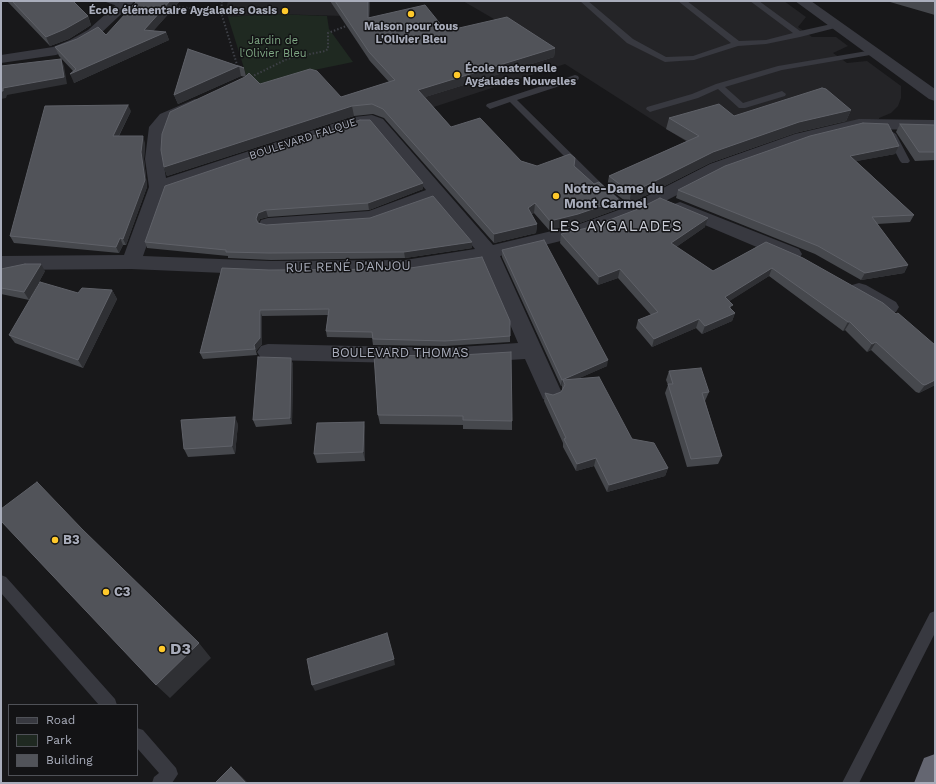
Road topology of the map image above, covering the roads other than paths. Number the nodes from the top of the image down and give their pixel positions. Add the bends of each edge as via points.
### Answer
1 (107, 1) edge
2 (584, 1) edge
3 (682, 1) edge
4 (754, 1) edge
5 (802, 1) edge
6 (125, 4) edge
7 (836, 25) junction
8 (800, 35) junction
9 (737, 44) junction
10 (873, 52) junction
11 (1, 59) edge
12 (575, 78) dead end
13 (719, 86) junction
14 (782, 94) dead end
15 (935, 96) edge
16 (207, 98) edge
17 (511, 99) junction
18 (490, 106) dead end
19 (650, 109) dead end
20 (935, 110) edge
21 (886, 124) junction
22 (935, 125) edge
23 (905, 161) dead end
24 (158, 187) junction
25 (436, 193) junction
26 (657, 198) junction
27 (630, 212) junction
28 (268, 224) edge
29 (489, 253) junction
30 (807, 260) edge
31 (1, 262) edge
32 (131, 262) junction
33 (841, 280) edge
34 (889, 307) edge
35 (532, 350) junction
36 (268, 352) dead end
37 (551, 393) edge
38 (1, 582) edge
39 (935, 618) edge
40 (108, 704) edge
41 (138, 737) edge
42 (935, 769) edge
43 (160, 783) edge
44 (850, 783) edge
45 (928, 783) edge

1 - 6 lane
2 - 9 lane via 630,41 665,60 694,58
3 - 9 lane
4 - 8 lane
5 - 7 street
6 - 11 street via 93,33 75,43 56,51
7 - 8 lane
7 - 10 street
8 - 9 lane via 766,42
10 - 13 lane via 781,68
10 - 15 street
12 - 17 lane
13 - 14 lane via 738,107
13 - 19 lane
16 - 24 street via 166,117 157,127 154,159
17 - 18 lane
17 - 27 lane via 602,189
20 - 21 street, RUE RENÉ D'ANJOU
21 - 22 street, RUE RENÉ D'ANJOU
21 - 23 lane
21 - 26 street, RUE RENÉ D'ANJOU via 859,124 801,138 716,168
24 - 25 street, BOULEVARD FALQUE via 360,120 372,120 377,122
24 - 32 street
25 - 28 street via 371,217
25 - 29 street, BOULEVARD FALQUE
26 - 27 street, RUE RENÉ D'ANJOU
26 - 30 street
27 - 29 street, RUE RENÉ D'ANJOU via 582,230
29 - 32 street, RUE RENÉ D'ANJOU via 405,267 271,268
29 - 35 street, BOULEVARD FALQUE
31 - 32 street, RUE RENÉ D'ANJOU
33 - 34 street
35 - 36 street, BOULEVARD THOMAS via 446,356
35 - 37 street, BOULEVARD FALQUE
38 - 40 lane
39 - 44 lane
41 - 43 lane via 170,774
42 - 45 highway

